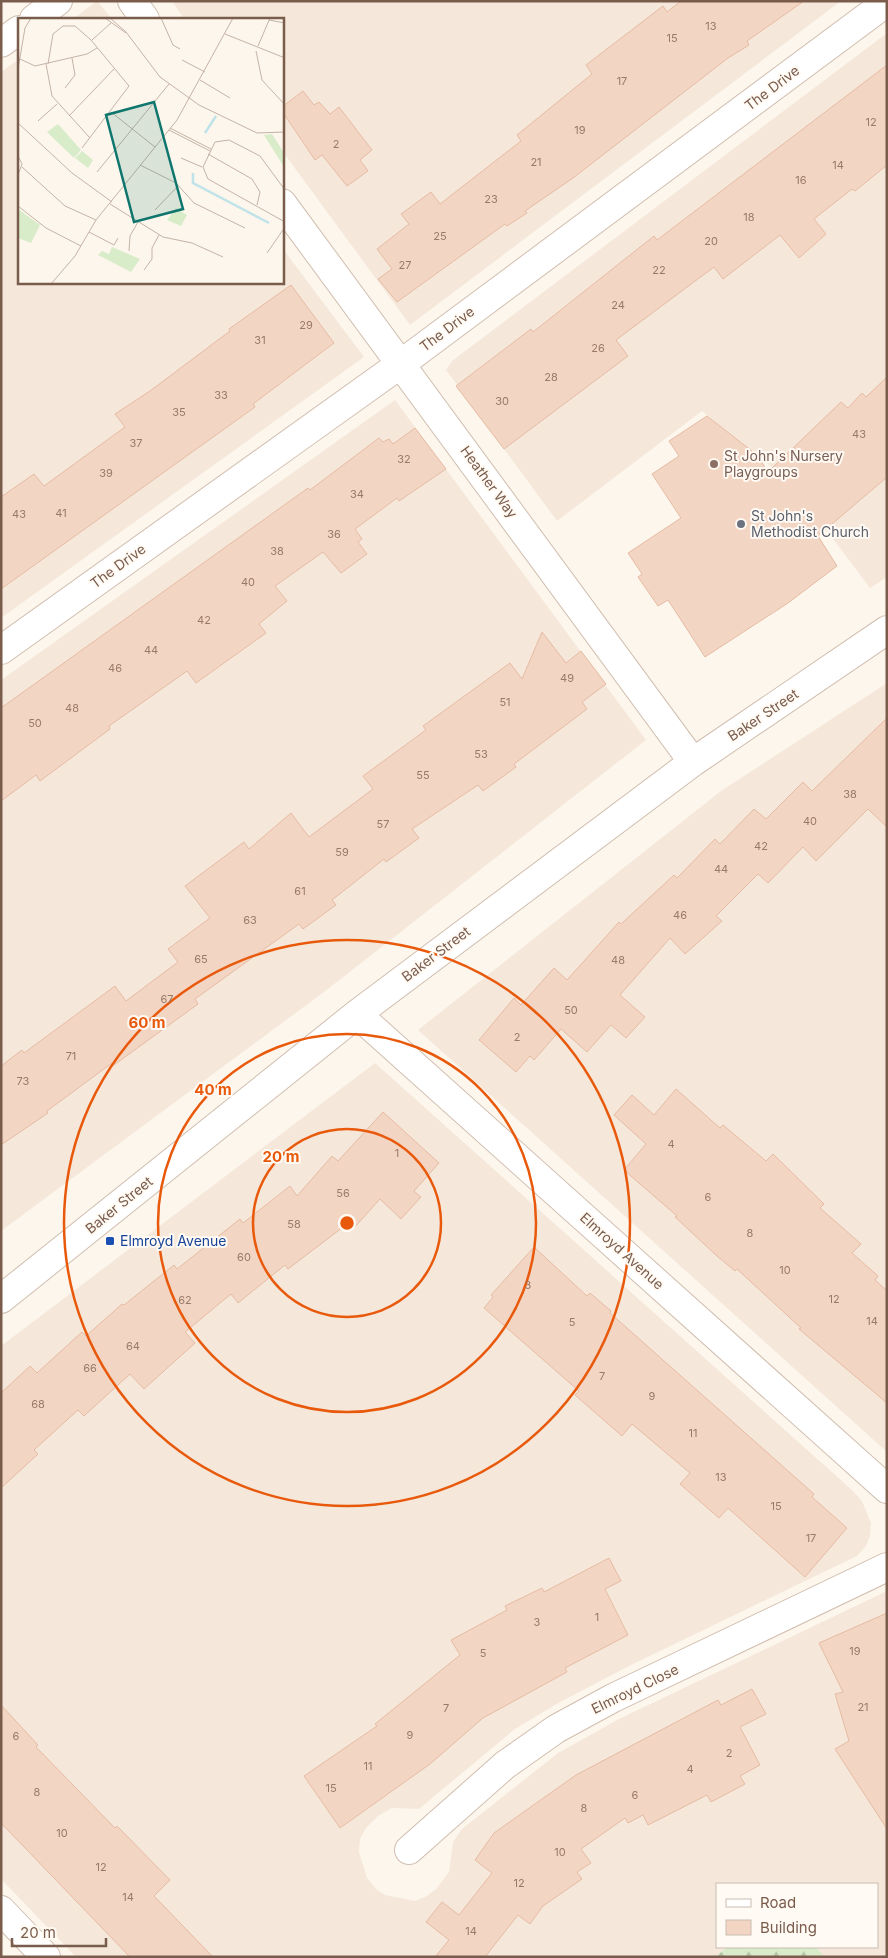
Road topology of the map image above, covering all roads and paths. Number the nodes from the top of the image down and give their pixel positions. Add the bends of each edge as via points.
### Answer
1 (58, 1) edge
2 (132, 1) edge
3 (887, 2) edge
4 (35, 18) edge
5 (144, 18) edge
6 (18, 31) edge
7 (1, 43) edge
8 (284, 206) edge
9 (402, 363) junction
10 (887, 630) edge
11 (1, 650) edge
12 (693, 762) junction
13 (357, 1014) junction
14 (1, 1299) edge
15 (887, 1489) edge
16 (887, 1567) edge
17 (409, 1850) dead end
18 (1, 1910) edge
19 (46, 1957) edge

1 - 4 street
2 - 5 street
3 - 9 street, The Drive
6 - 7 street
8 - 9 street, Heather Way
9 - 11 street, The Drive
9 - 12 street, Heather Way
10 - 12 street, Baker Street
12 - 13 street, Baker Street
13 - 14 street, Baker Street
13 - 15 street, Elmroyd Avenue
16 - 17 street, Elmroyd Close via 613,1698 556,1729 505,1765
18 - 19 street

